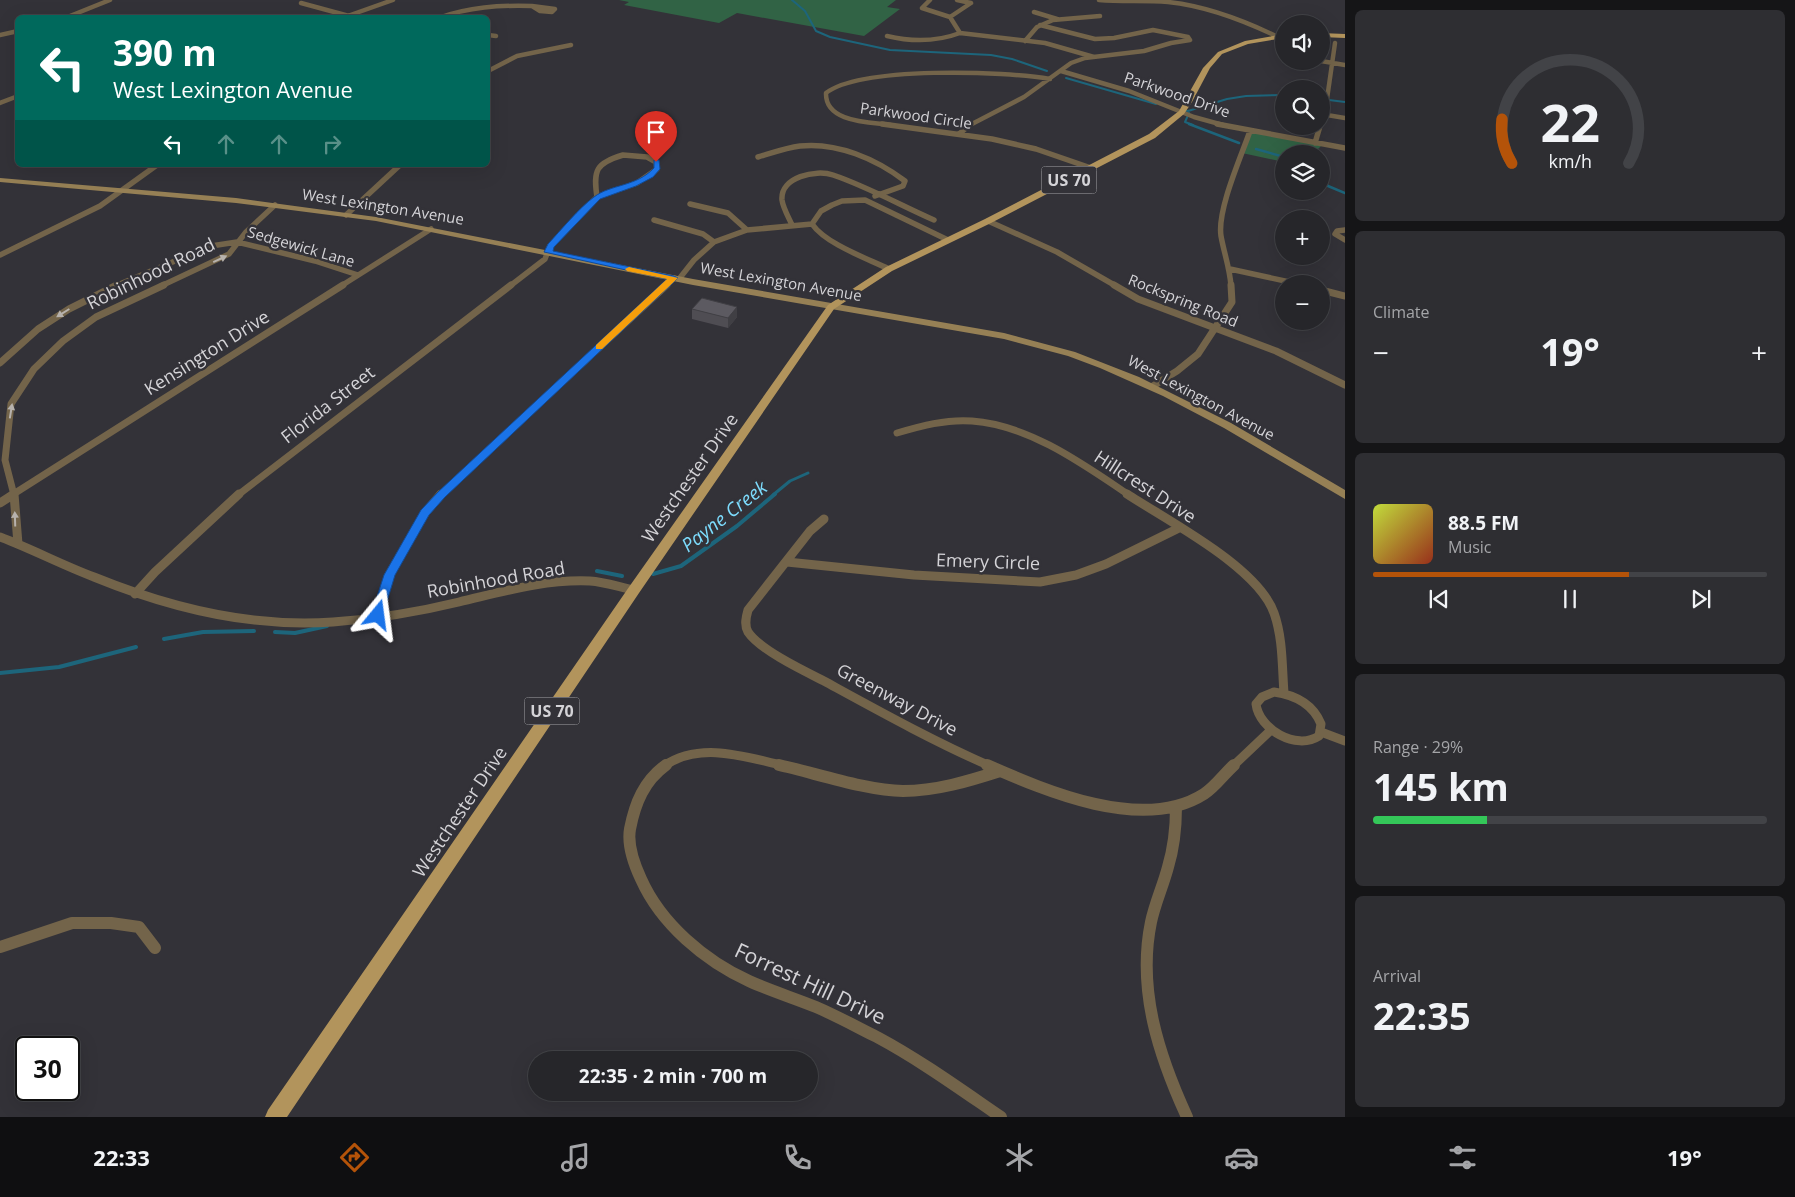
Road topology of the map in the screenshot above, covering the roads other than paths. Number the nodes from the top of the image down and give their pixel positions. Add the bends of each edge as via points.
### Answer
1 (110, 0) edge
2 (393, 0) edge
3 (930, 0) edge
4 (956, 0) edge
5 (1099, 0) edge
6 (301, 3) dead end
7 (532, 6) junction
8 (1034, 12) dead end
9 (72, 15) edge
10 (343, 15) edge
11 (350, 15) edge
12 (445, 15) edge
13 (1100, 16) dead end
14 (950, 17) junction
15 (1058, 19) junction
16 (1040, 25) junction
17 (15, 32) edge
18 (960, 33) junction
19 (1275, 34) edge
20 (0, 35) edge
21 (1330, 35) edge
22 (490, 36) edge
23 (496, 36) dead end
24 (886, 36) dead end
25 (1345, 36) edge
26 (1275, 38) edge
27 (1025, 41) junction
28 (1335, 43) dead end
29 (571, 45) dead end
30 (1096, 58) junction
31 (1330, 62) edge
32 (1333, 63) junction
33 (1345, 65) edge
34 (490, 70) edge
35 (1061, 71) junction
36 (1050, 79) junction
37 (1329, 80) edge
38 (15, 97) edge
39 (0, 103) edge
40 (1182, 112) junction
41 (1330, 115) edge
42 (1345, 118) edge
43 (1250, 131) junction
44 (958, 134) junction
45 (1317, 135) edge
46 (1315, 143) junction
47 (1345, 148) edge
48 (758, 157) dead end
49 (154, 167) edge
50 (398, 167) edge
51 (1091, 168) junction
52 (0, 180) edge
53 (124, 188) junction
54 (877, 195) junction
55 (597, 197) junction
56 (865, 200) junction
57 (690, 204) dead end
58 (275, 205) junction
59 (346, 215) junction
60 (654, 220) dead end
61 (934, 220) dead end
62 (988, 221) junction
63 (812, 224) junction
64 (792, 225) junction
65 (431, 229) junction
66 (747, 230) junction
67 (1345, 230) edge
68 (948, 240) junction
69 (1345, 240) edge
70 (237, 242) junction
71 (714, 242) junction
72 (548, 252) junction
73 (0, 255) edge
74 (889, 269) junction
75 (1230, 269) junction
76 (358, 276) junction
77 (676, 279) junction
78 (1275, 279) edge
79 (1330, 292) edge
80 (1345, 296) edge
81 (831, 307) junction
82 (1214, 328) junction
83 (0, 363) edge
84 (1345, 385) edge
85 (1153, 386) junction
86 (897, 433) dead end
87 (14, 493) junction
88 (1345, 495) edge
89 (0, 503) edge
90 (824, 519) dead end
91 (1179, 528) junction
92 (0, 537) edge
93 (18, 544) junction
94 (787, 562) junction
95 (634, 590) junction
96 (135, 594) junction
97 (377, 618) junction
98 (1284, 693) junction
99 (1271, 730) junction
100 (1321, 732) junction
101 (1345, 742) edge
102 (1000, 771) junction
103 (1176, 806) junction
104 (0, 948) edge
105 (155, 948) dead end
106 (275, 1117) edge
107 (1001, 1117) edge
108 (1187, 1117) edge

1 - 9 street
2 - 11 street
3 - 14 street via 922,8
4 - 14 street via 971,3
5 - 19 street via 1194,6 1232,16
6 - 10 street
7 - 7 street via 543,12 552,12 555,8
7 - 12 street via 483,6
8 - 15 street
13 - 15 street
14 - 18 street
15 - 16 street
16 - 27 street
16 - 30 street via 1094,38 1118,38 1151,30 1171,32 1190,40
17 - 20 street
18 - 24 street via 944,39
18 - 27 street
21 - 25 main road
22 - 23 street
26 - 40 main road, Westchester Drive / US 70 via 1250,42 1215,57
27 - 30 street via 1076,50
28 - 32 street
29 - 34 street via 517,56
30 - 35 street via 1071,63
31 - 32 street
32 - 33 street
32 - 37 street
35 - 36 street
35 - 40 street, Parkwood Drive via 1129,91
36 - 44 street
36 - 44 street, Parkwood Circle via 996,73 917,75 848,82 834,86 826,93 830,107 849,119
38 - 39 street
40 - 43 street, Parkwood Drive
40 - 51 main road, Westchester Drive / US 70 via 1152,136
41 - 42 street
43 - 46 street, Parkwood Drive
43 - 75 street via 1220,226
44 - 51 street, Parkwood Circle via 1036,149
45 - 46 street
46 - 47 street, Parkwood Drive
48 - 54 street via 802,146 865,157 895,172 905,181 903,186
49 - 53 street
50 - 59 street
51 - 62 main road, Westchester Drive / US 70
52 - 53 street, West Lexington Avenue
53 - 58 street, West Lexington Avenue
53 - 73 street via 78,218
54 - 56 street
54 - 61 street
54 - 64 street via 831,174 801,175 783,194 784,208
55 - 55 street via 651,175 657,169 656,162 634,155 604,161 598,165 594,176
55 - 72 street, Florida Street
56 - 63 street via 832,205 821,211
56 - 68 street
57 - 66 street via 728,213
58 - 59 street, West Lexington Avenue
58 - 70 street, Robinhood Road
59 - 65 street, West Lexington Avenue
60 - 71 street via 703,234
62 - 68 main road, Westchester Drive / US 70
62 - 82 street, Rockspring Road via 1057,252 1138,299
63 - 64 street
63 - 74 street via 828,239
64 - 66 street
65 - 72 street, West Lexington Avenue
65 - 76 street, Kensington Drive
66 - 71 street
67 - 69 street via 1335,234
68 - 74 main road, Westchester Drive / US 70
70 - 76 street, Sedgewick Lane via 315,261
70 -> 83 street, Robinhood Road via 210,246 95,295 38,329
87 -> 70 street, Robinhood Road via 5,460 11,404 34,369 63,341 96,317 229,254
71 - 77 street
72 - 77 street, West Lexington Avenue
72 - 96 street, Florida Street via 545,259 243,490
74 - 81 main road, Westchester Drive / US 70
75 - 78 street
75 - 82 street via 1232,302
76 - 87 street, Kensington Drive
77 - 81 street, West Lexington Avenue
77 - 97 street via 441,494 425,513 389,575
79 - 80 street
81 - 85 street, West Lexington Avenue via 945,324 1044,345
81 - 95 main road, Westchester Drive / US 70
82 - 84 street, Rockspring Road via 1276,351
82 - 85 street via 1198,354
85 - 88 street, West Lexington Avenue
86 - 91 street, Hillcrest Drive via 958,420 1002,427 1068,457
87 - 89 street, Kensington Drive
93 -> 87 street, Robinhood Road
90 - 94 street, Greenway Drive via 810,531
91 - 94 street, Emery Circle via 1094,569 1058,579 1026,582
91 - 98 street, Hillcrest Drive via 1245,574 1271,606 1280,639
92 - 93 street, Robinhood Road
93 - 96 street, Robinhood Road
94 - 102 street, Greenway Drive via 748,610 745,624 754,639 817,678 906,726
95 - 97 street, Robinhood Road via 591,581 560,582
95 - 106 main road, Westchester Drive / US 70
96 - 97 street, Robinhood Road via 206,614 260,622 312,624
98 - 99 street via 1265,694 1256,705 1257,714
98 - 100 street via 1305,702 1312,709 1318,717
99 - 100 street via 1301,742 1310,741
99 - 103 street, Greenway Drive via 1204,794
100 - 101 street
102 - 103 street, Greenway Drive via 1058,792 1127,810 1152,811
102 - 107 street, Forrest Hill Drive via 933,789 901,791 866,786 734,754 697,753 667,764 640,792 628,826 628,842 631,861 646,892 674,927 701,951 737,975 817,1007 899,1049
103 - 108 street via 1173,849 1150,922 1147,988 1158,1048
104 - 105 street via 72,923 140,927

